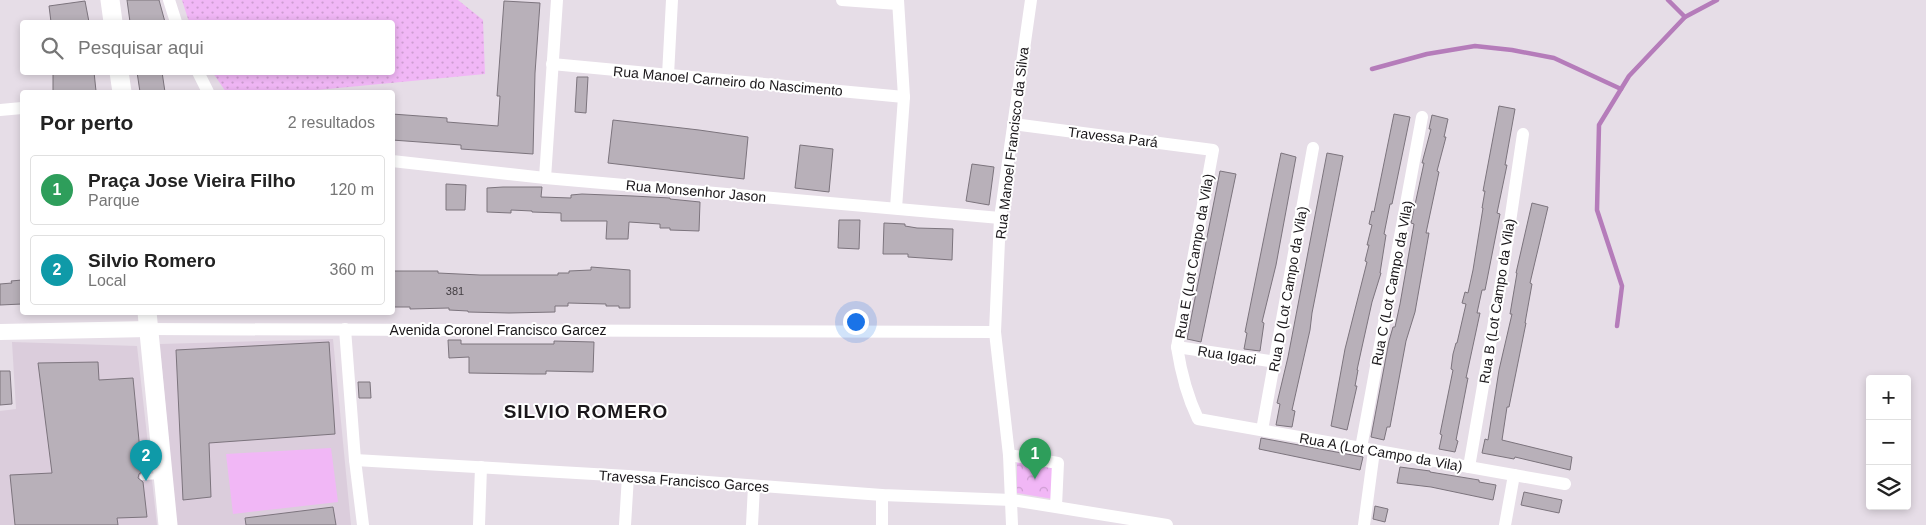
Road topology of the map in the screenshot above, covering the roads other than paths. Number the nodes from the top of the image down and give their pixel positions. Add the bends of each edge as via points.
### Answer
1 (110, 0) edge
2 (169, 0) edge
3 (556, 0) edge
4 (672, 0) edge
5 (842, 0) edge
6 (1031, 0) edge
7 (898, 2) edge
8 (113, 20) edge
9 (175, 20) edge
10 (552, 64) junction
11 (120, 75) edge
12 (200, 75) edge
13 (668, 75) junction
14 (122, 90) edge
15 (207, 90) edge
16 (904, 97) junction
17 (20, 108) edge
18 (0, 110) edge
19 (1422, 117) dead end
20 (1013, 124) junction
21 (1523, 134) dead end
22 (1313, 148) dead end
23 (1213, 150) joint
24 (395, 161) edge
25 (545, 178) junction
26 (896, 208) junction
27 (1000, 218) junction
28 (148, 321) edge
29 (345, 329) junction
30 (0, 332) edge
31 (995, 332) junction
32 (1178, 347) junction
33 (1276, 362) junction
34 (1198, 419) joint
35 (1262, 430) junction
36 (1361, 448) junction
37 (1374, 451) junction
38 (1009, 455) junction
39 (355, 460) junction
40 (481, 467) junction
41 (1470, 467) junction
42 (1514, 475) junction
43 (143, 476) dead end
44 (163, 476) junction
45 (628, 476) junction
46 (1565, 484) dead end
47 (754, 486) junction
48 (882, 495) junction
49 (1012, 500) junction
50 (1056, 506) junction
51 (168, 525) edge
52 (363, 525) edge
53 (479, 525) edge
54 (625, 525) edge
55 (752, 525) edge
56 (882, 525) edge
57 (1012, 525) edge
58 (1167, 525) edge
59 (1364, 525) edge
60 (1505, 525) edge

1 - 8 main road
2 - 9 street
3 - 10 street
4 - 13 street
5 - 7 street
6 - 20 street, Rua Manoel Francisco da Silva
7 - 16 street
10 - 13 street, Rua Manoel Carneiro do Nascimento
10 - 25 street
11 - 14 main road
12 - 15 street
13 - 16 street, Rua Manoel Carneiro do Nascimento
16 - 26 street
17 - 18 street
19 - 36 street, Rua C (Lot Campo da Vila)
20 - 23 street, Travessa Pará
20 - 27 street, Rua Manoel Francisco da Silva
21 - 41 street, Rua B (Lot Campo da Vila)
22 - 33 street, Rua D (Lot Campo da Vila)
23 - 32 street, Rua E (Lot Campo da Vila)
24 - 25 street, Rua Monsenhor Jason
25 - 26 street, Rua Monsenhor Jason
26 - 27 street, Rua Monsenhor Jason
27 - 31 street, Rua Manoel Francisco da Silva
28 - 29 street, Avenida Coronel Francisco Garcez
28 - 30 street, Avenida Coronel Francisco Garcez
28 - 44 main road
29 - 31 street, Avenida Coronel Francisco Garcez
29 - 39 street
31 - 38 street, Rua Manoel Francisco da Silva
32 - 33 street, Rua Igaci
32 - 34 street, Rua E (Lot Campo da Vila) via 1182,375
33 - 35 street, Rua D (Lot Campo da Vila)
34 - 35 street, Rua A (Lot Campo da Vila)
35 - 36 street, Rua A (Lot Campo da Vila)
36 - 37 street, Rua A (Lot Campo da Vila)
37 - 41 street, Rua A (Lot Campo da Vila)
37 - 59 street
38 - 49 street, Rua Manoel Francisco da Silva
38 - 50 street via 1058,463
39 - 40 street, Travessa Francisco Garces
39 - 52 street
40 - 45 street, Travessa Francisco Garces
40 - 53 street
41 - 42 street, Rua A (Lot Campo da Vila)
42 - 46 street, Rua A (Lot Campo da Vila)
42 - 60 street
43 - 44 lane
44 - 51 main road
45 - 47 street, Travessa Francisco Garces
45 - 54 street
47 - 48 street, Travessa Francisco Garces
47 - 55 street
48 - 49 street, Travessa Francisco Garces
48 - 56 street
49 - 50 street, Travessa Francisco Garces
49 - 57 street, Rua Manoel Francisco da Silva
50 - 58 street, Travessa Francisco Garces

